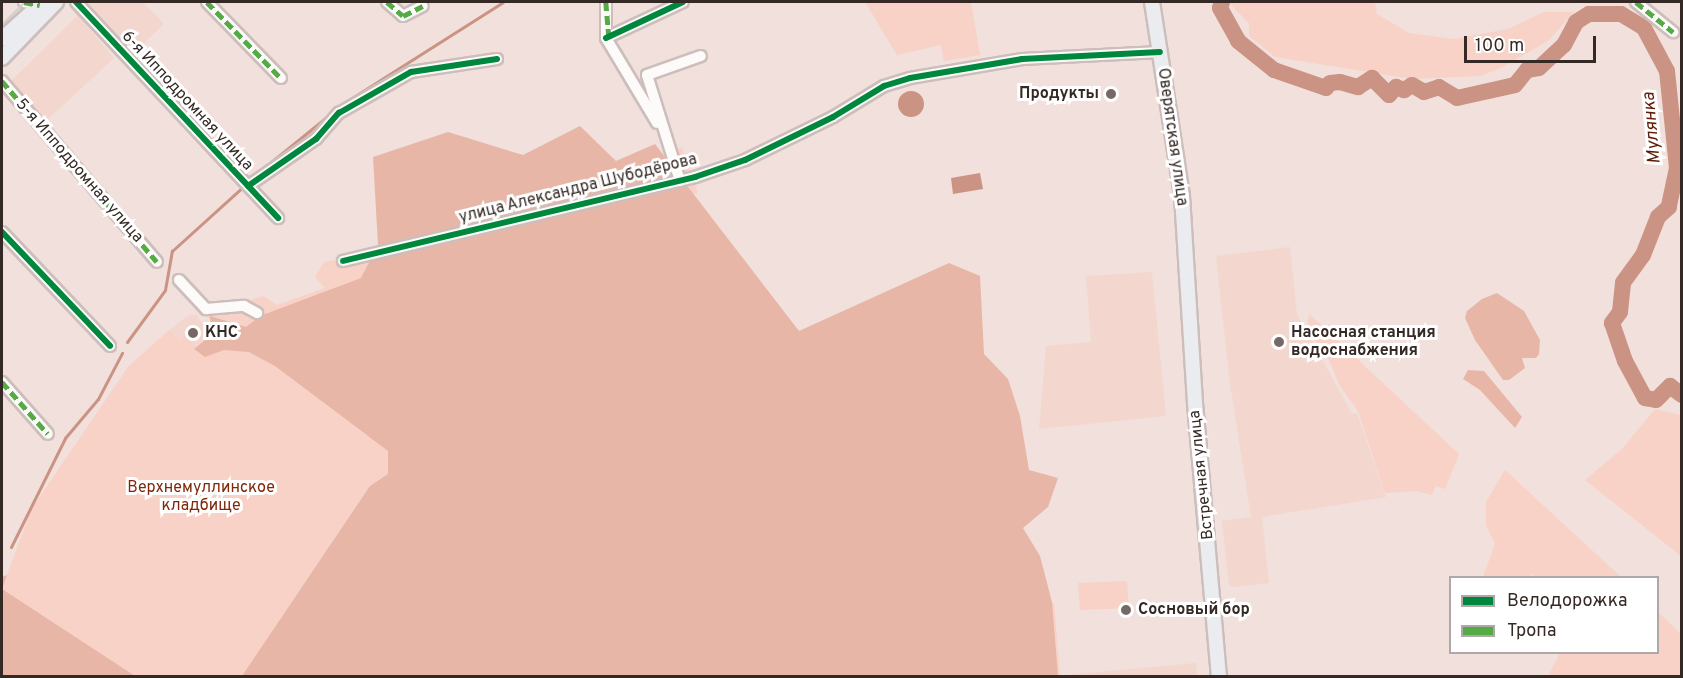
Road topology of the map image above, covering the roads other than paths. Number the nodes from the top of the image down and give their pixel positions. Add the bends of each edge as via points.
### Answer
1 (24, 2) edge
2 (56, 2) edge
3 (76, 2) edge
4 (207, 2) edge
5 (387, 2) edge
6 (606, 2) edge
7 (683, 2) edge
8 (1152, 2) edge
9 (1636, 2) edge
10 (42, 3) edge
11 (423, 6) dead end
12 (1673, 32) dead end
13 (606, 38) junction
14 (2, 39) edge
15 (1160, 52) junction
16 (700, 56) dead end
17 (2, 58) edge
18 (497, 59) dead end
19 (281, 78) dead end
20 (2, 81) edge
21 (666, 139) junction
22 (680, 180) junction
23 (252, 190) junction
24 (278, 218) dead end
25 (2, 232) edge
26 (343, 261) dead end
27 (157, 262) dead end
28 (1187, 274) joint
29 (179, 280) dead end
30 (257, 313) dead end
31 (110, 346) dead end
32 (2, 382) edge
33 (48, 434) dead end
34 (1219, 676) edge

1 - 10 street
2 - 17 main road
3 - 23 street, 6-я Ипподромная улица
4 - 19 street
5 - 11 street via 403,16
6 - 13 street
7 - 13 street
8 - 15 main road, Оверятская улица
9 - 12 street
10 - 14 main road
13 - 21 street
15 - 22 street, улица Александра Шубодёрова via 1017,59 910,78 884,87 745,160
15 - 28 main road, Оверятская улица via 1181,193
16 - 21 street via 647,75
18 - 23 street via 411,72 339,113 316,139
20 - 27 street, 5-я Ипподромная улица
21 - 22 street
22 - 26 street, улица Александра Шубодёрова
23 - 24 street, 6-я Ипподромная улица
25 - 31 street
28 - 34 main road, Встречная улица
29 - 30 street via 206,309 244,306
32 - 33 street

